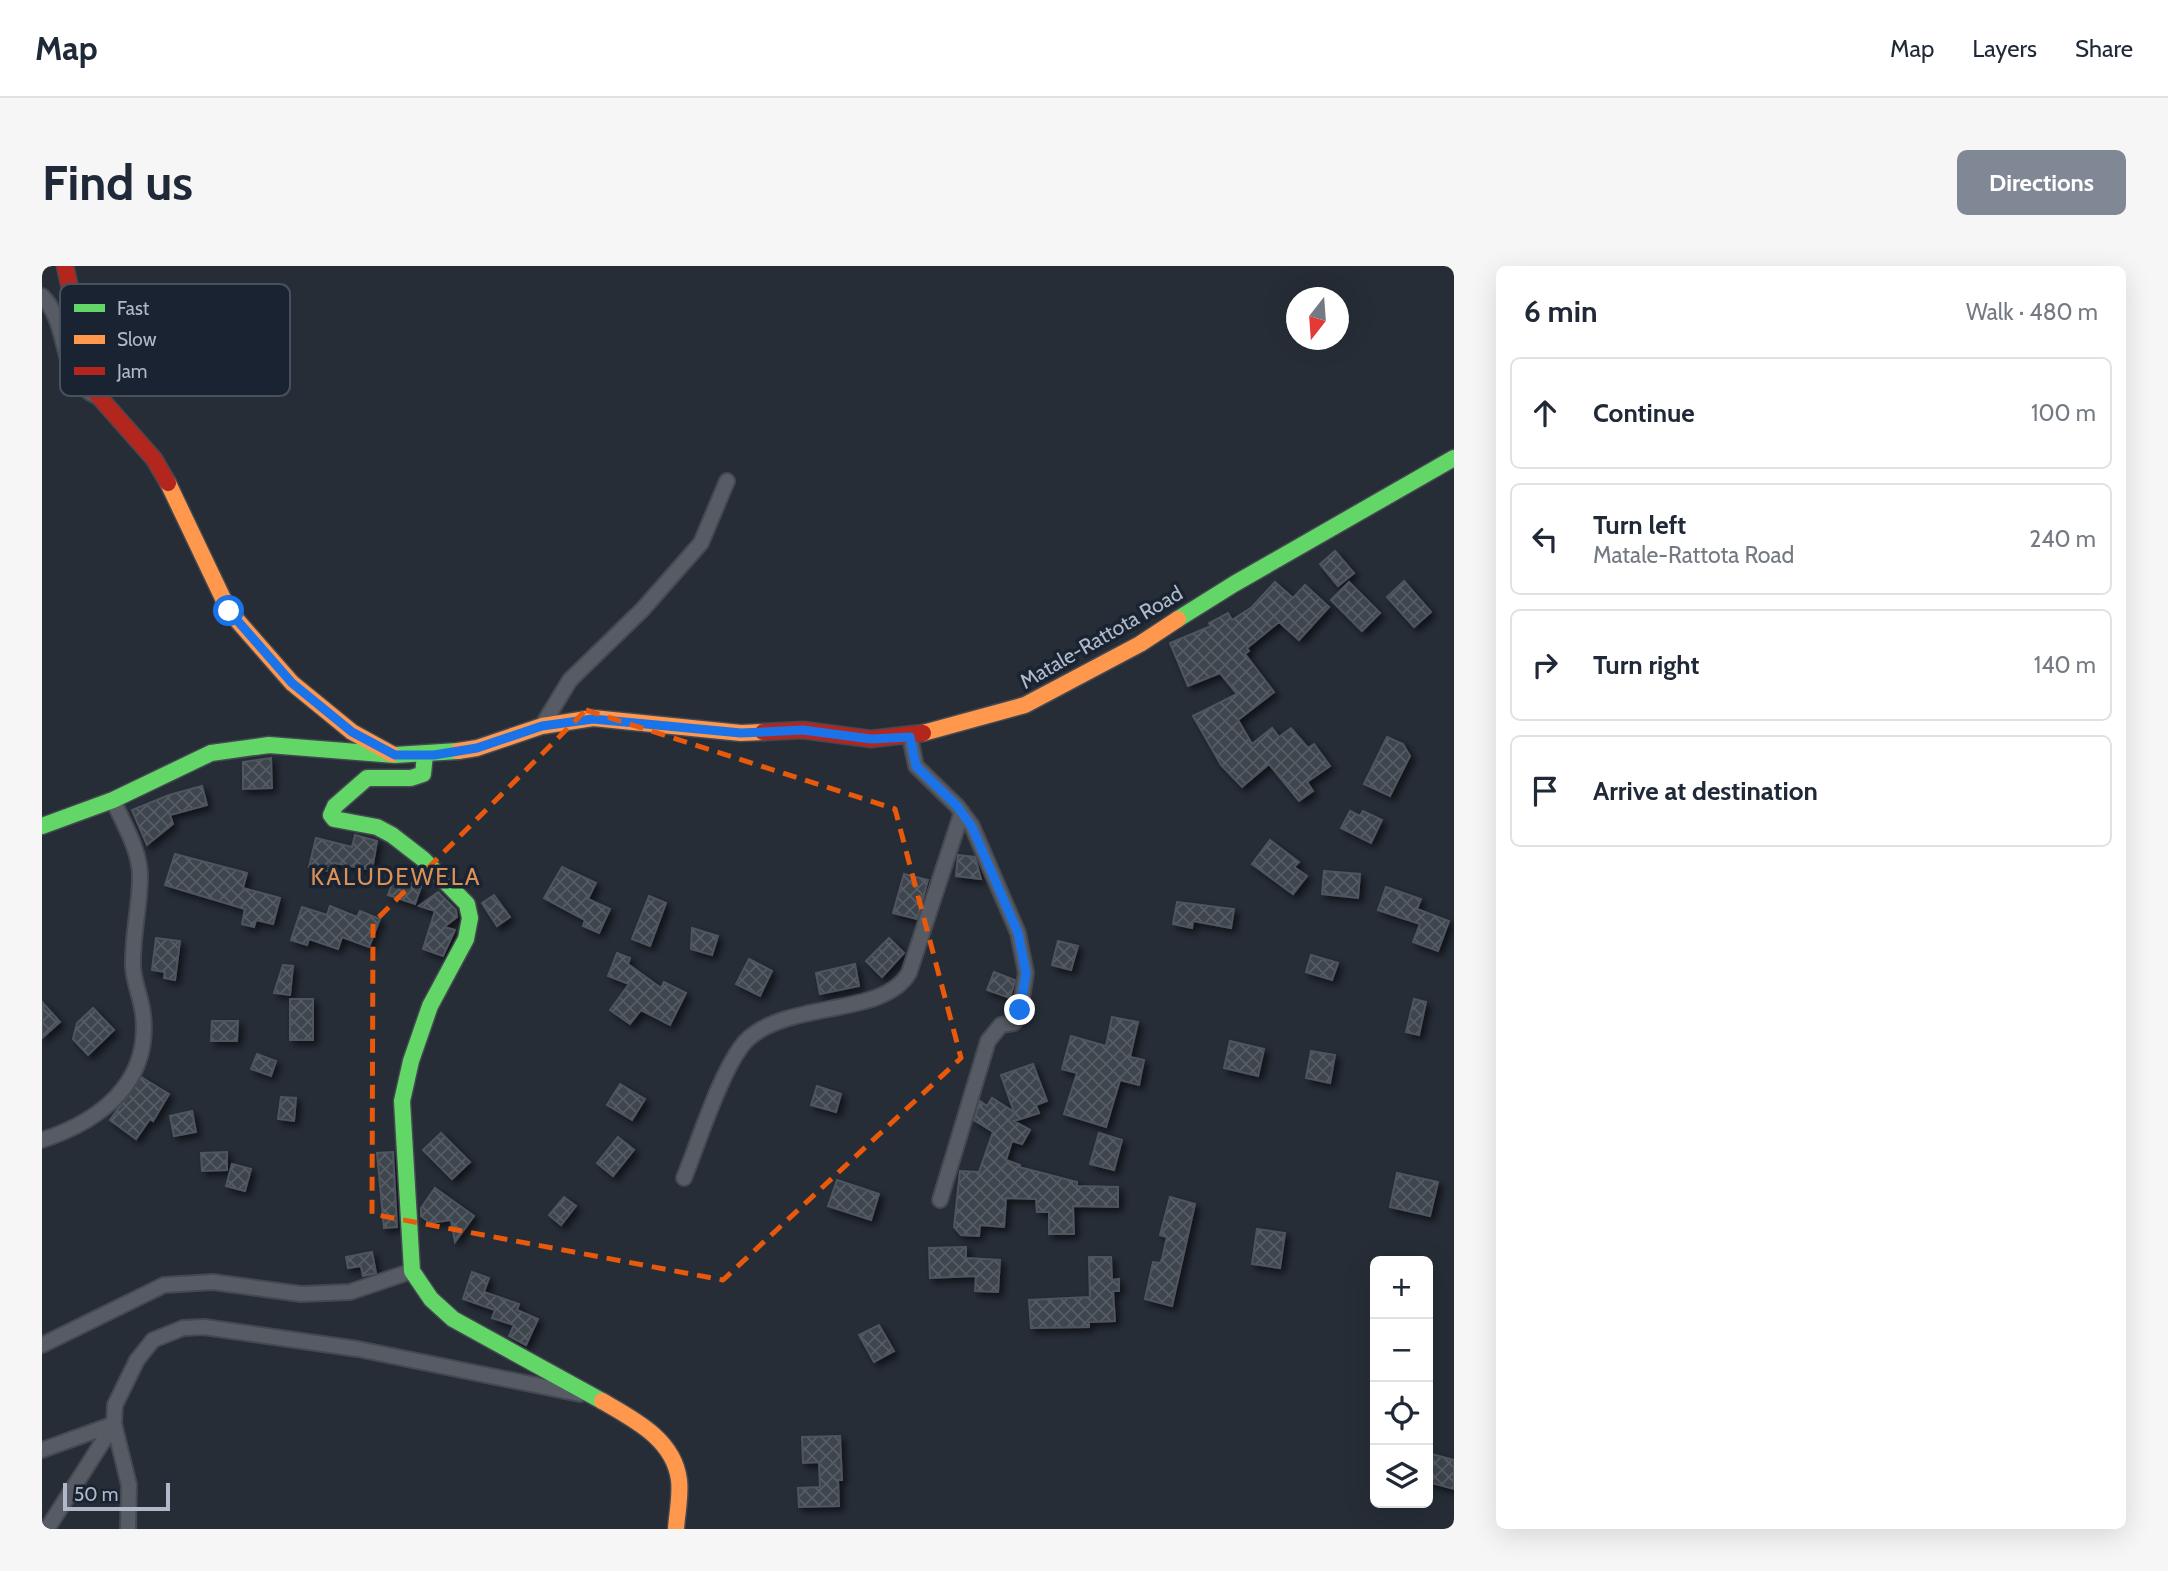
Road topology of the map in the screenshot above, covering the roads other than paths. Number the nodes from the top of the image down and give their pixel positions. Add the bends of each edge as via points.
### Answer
1 (65, 266) edge
2 (69, 284) edge
3 (42, 296) edge
4 (60, 331) edge
5 (98, 397) edge
6 (1452, 462) edge
7 (727, 481) dead end
8 (542, 726) junction
9 (910, 737) junction
10 (395, 755) junction
11 (425, 755) junction
12 (113, 800) junction
13 (962, 812) junction
14 (42, 826) edge
15 (42, 1140) edge
16 (684, 1178) dead end
17 (940, 1200) dead end
18 (412, 1271) junction
19 (42, 1345) edge
20 (588, 1395) junction
21 (114, 1424) junction
22 (42, 1450) edge
23 (47, 1529) edge
24 (128, 1529) edge
25 (676, 1529) edge

1 - 2 street
3 - 4 street via 54,308
5 - 10 street via 154,460 240,625 292,683 338,722
6 - 9 street, Matale-Rattota Road via 1026,705
7 - 8 street via 701,543 643,609 570,680
8 - 9 street, Matale-Rattota Road via 593,719 741,733 803,730 871,739
8 - 11 street, Matale-Rattota Road via 477,748
9 - 13 street via 916,766
10 - 11 street, Matale-Rattota Road
10 - 12 street, Matale-Rattota Road via 268,745 211,753
11 - 18 street via 423,774 367,778 331,815 339,821 377,827 409,846 467,904 470,918 466,939 430,1006 402,1101
12 - 14 street, Matale-Rattota Road
12 - 15 street via 140,875 133,969 143,1016 142,1047 124,1091 105,1110
13 - 16 street via 902,985 876,999 794,1014 748,1039 732,1060
13 - 17 street via 1018,933 1026,973 1014,1023 1001,1025 988,1041
18 - 19 street via 350,1292 301,1294 213,1282 164,1285
18 - 20 street via 431,1299 453,1319
20 - 21 street via 358,1349 183,1328 153,1340 136,1360 115,1405
20 - 25 street via 641,1423 669,1451 679,1479
21 - 22 street
21 - 23 street
21 - 24 street via 129,1485

